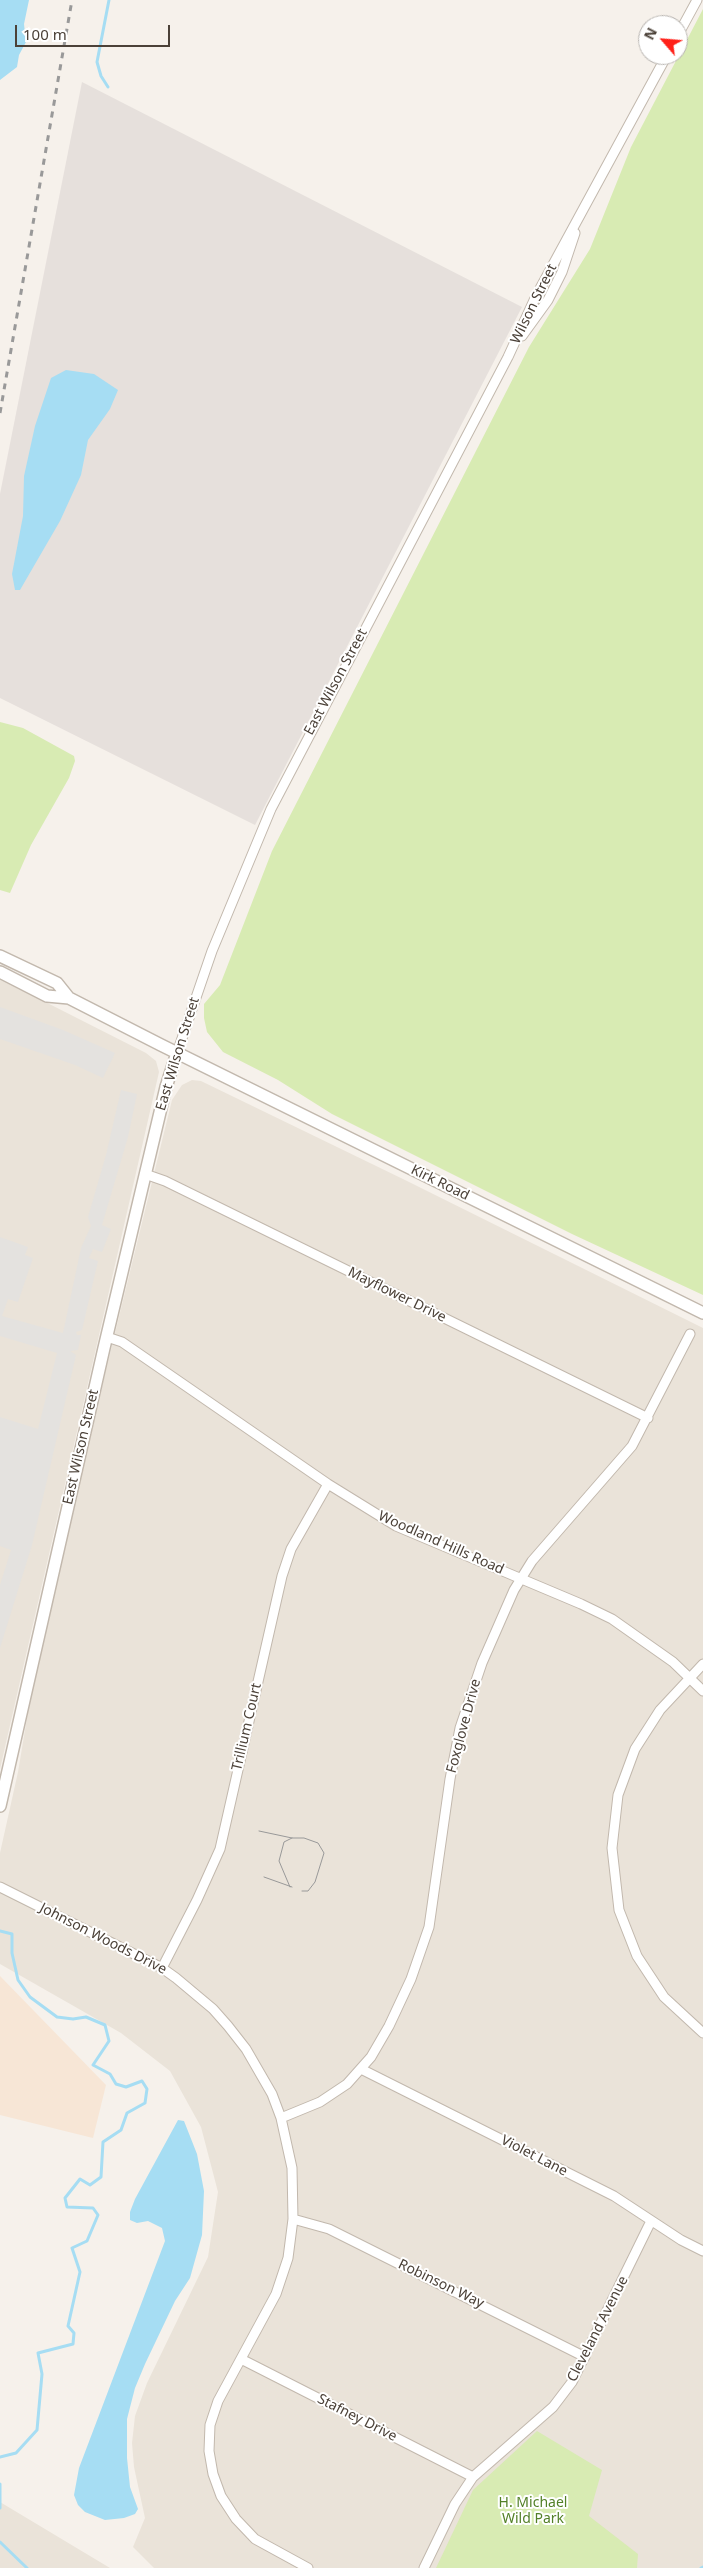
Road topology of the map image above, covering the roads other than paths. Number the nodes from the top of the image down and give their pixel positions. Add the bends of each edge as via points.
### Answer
1 (697, 0) edge
2 (688, 17) edge
3 (662, 65) edge
4 (508, 357) joint
5 (0, 956) edge
6 (0, 972) edge
7 (69, 998) junction
8 (177, 1053) junction
9 (145, 1174) junction
10 (703, 1313) edge
11 (690, 1334) dead end
12 (106, 1337) junction
13 (648, 1418) junction
14 (328, 1484) junction
15 (519, 1578) junction
16 (703, 1664) edge
17 (690, 1678) junction
18 (703, 1691) edge
19 (0, 1806) edge
20 (0, 1887) edge
21 (162, 1968) junction
22 (703, 2033) edge
23 (361, 2069) junction
24 (281, 2118) junction
25 (293, 2219) junction
26 (650, 2221) junction
27 (703, 2251) edge
28 (586, 2357) junction
29 (241, 2359) junction
30 (473, 2477) junction
31 (308, 2568) edge
32 (424, 2568) edge

1 - 2 street
3 - 4 street, Wilson Street via 578,223 562,272 548,300
4 - 8 street, East Wilson Street via 271,809 212,951
5 - 7 street via 57,983
6 - 7 street via 47,996
7 - 8 street, Kirk Road
8 - 9 street, East Wilson Street
8 - 10 street, Kirk Road
9 - 12 street, East Wilson Street
9 - 13 street, Mayflower Drive
11 - 13 street, Foxglove Drive
12 - 14 street, Woodland Hills Road via 122,1342
12 - 19 street, East Wilson Street
13 - 15 street, Foxglove Drive via 632,1446
14 - 15 street, Woodland Hills Road via 396,1526
14 - 21 street, Trillium Court via 291,1548 282,1576 220,1849
15 - 17 street, Woodland Hills Road via 612,1619 654,1647
15 - 23 street, Foxglove Drive via 482,1663 460,1728 424,1943 389,2026
16 - 17 street
17 - 18 street, Woodland Hills Road
17 - 22 street via 651,1723 628,1764 616,1808 612,1848 619,1910 637,1956 664,1997
20 - 21 street, Johnson Woods Drive
21 - 24 street, Johnson Woods Drive via 196,1993 228,2026 260,2071
23 - 24 street, Foxglove Drive via 330,2096
23 - 26 street, Violet Lane via 614,2196
24 - 25 street, Johnson Woods Drive via 292,2168
25 - 28 street, Robinson Way via 329,2229
25 - 29 street, Johnson Woods Drive via 288,2258 276,2294
26 - 27 street, Violet Lane
26 - 28 street, Cleveland Avenue
28 - 30 street, Cleveland Avenue via 553,2407
29 - 30 street, Stafney Drive
29 - 31 street, Johnson Woods Drive via 218,2401 210,2425 209,2451 213,2474 221,2496 249,2532
30 - 32 street, Cleveland Avenue via 455,2504

